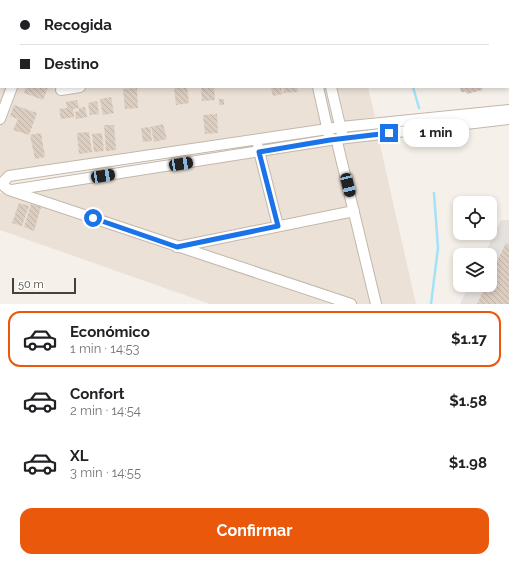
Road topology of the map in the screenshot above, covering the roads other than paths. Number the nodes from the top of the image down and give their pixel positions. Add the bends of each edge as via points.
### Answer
1 (12, 88) edge
2 (74, 88) edge
3 (318, 88) edge
4 (332, 88) edge
5 (61, 90) dead end
6 (509, 110) edge
7 (0, 119) edge
8 (509, 119) edge
9 (450, 121) junction
10 (341, 127) junction
11 (335, 138) junction
12 (256, 140) junction
13 (259, 152) junction
14 (9, 190) junction
15 (354, 211) junction
16 (278, 226) junction
17 (177, 247) junction
18 (351, 304) edge
19 (376, 304) edge

1 - 7 street
2 - 5 street
3 - 11 street
4 - 10 street
6 - 9 street
8 - 9 street
9 - 10 street
9 - 11 street
10 - 11 street
11 - 12 street
11 - 13 street
11 - 15 street
12 - 13 street
12 - 14 street via 9,176 4,181 4,186
13 - 14 street
13 - 16 street
14 - 17 street
15 - 16 street
15 - 19 street
16 - 17 street
17 - 18 street

